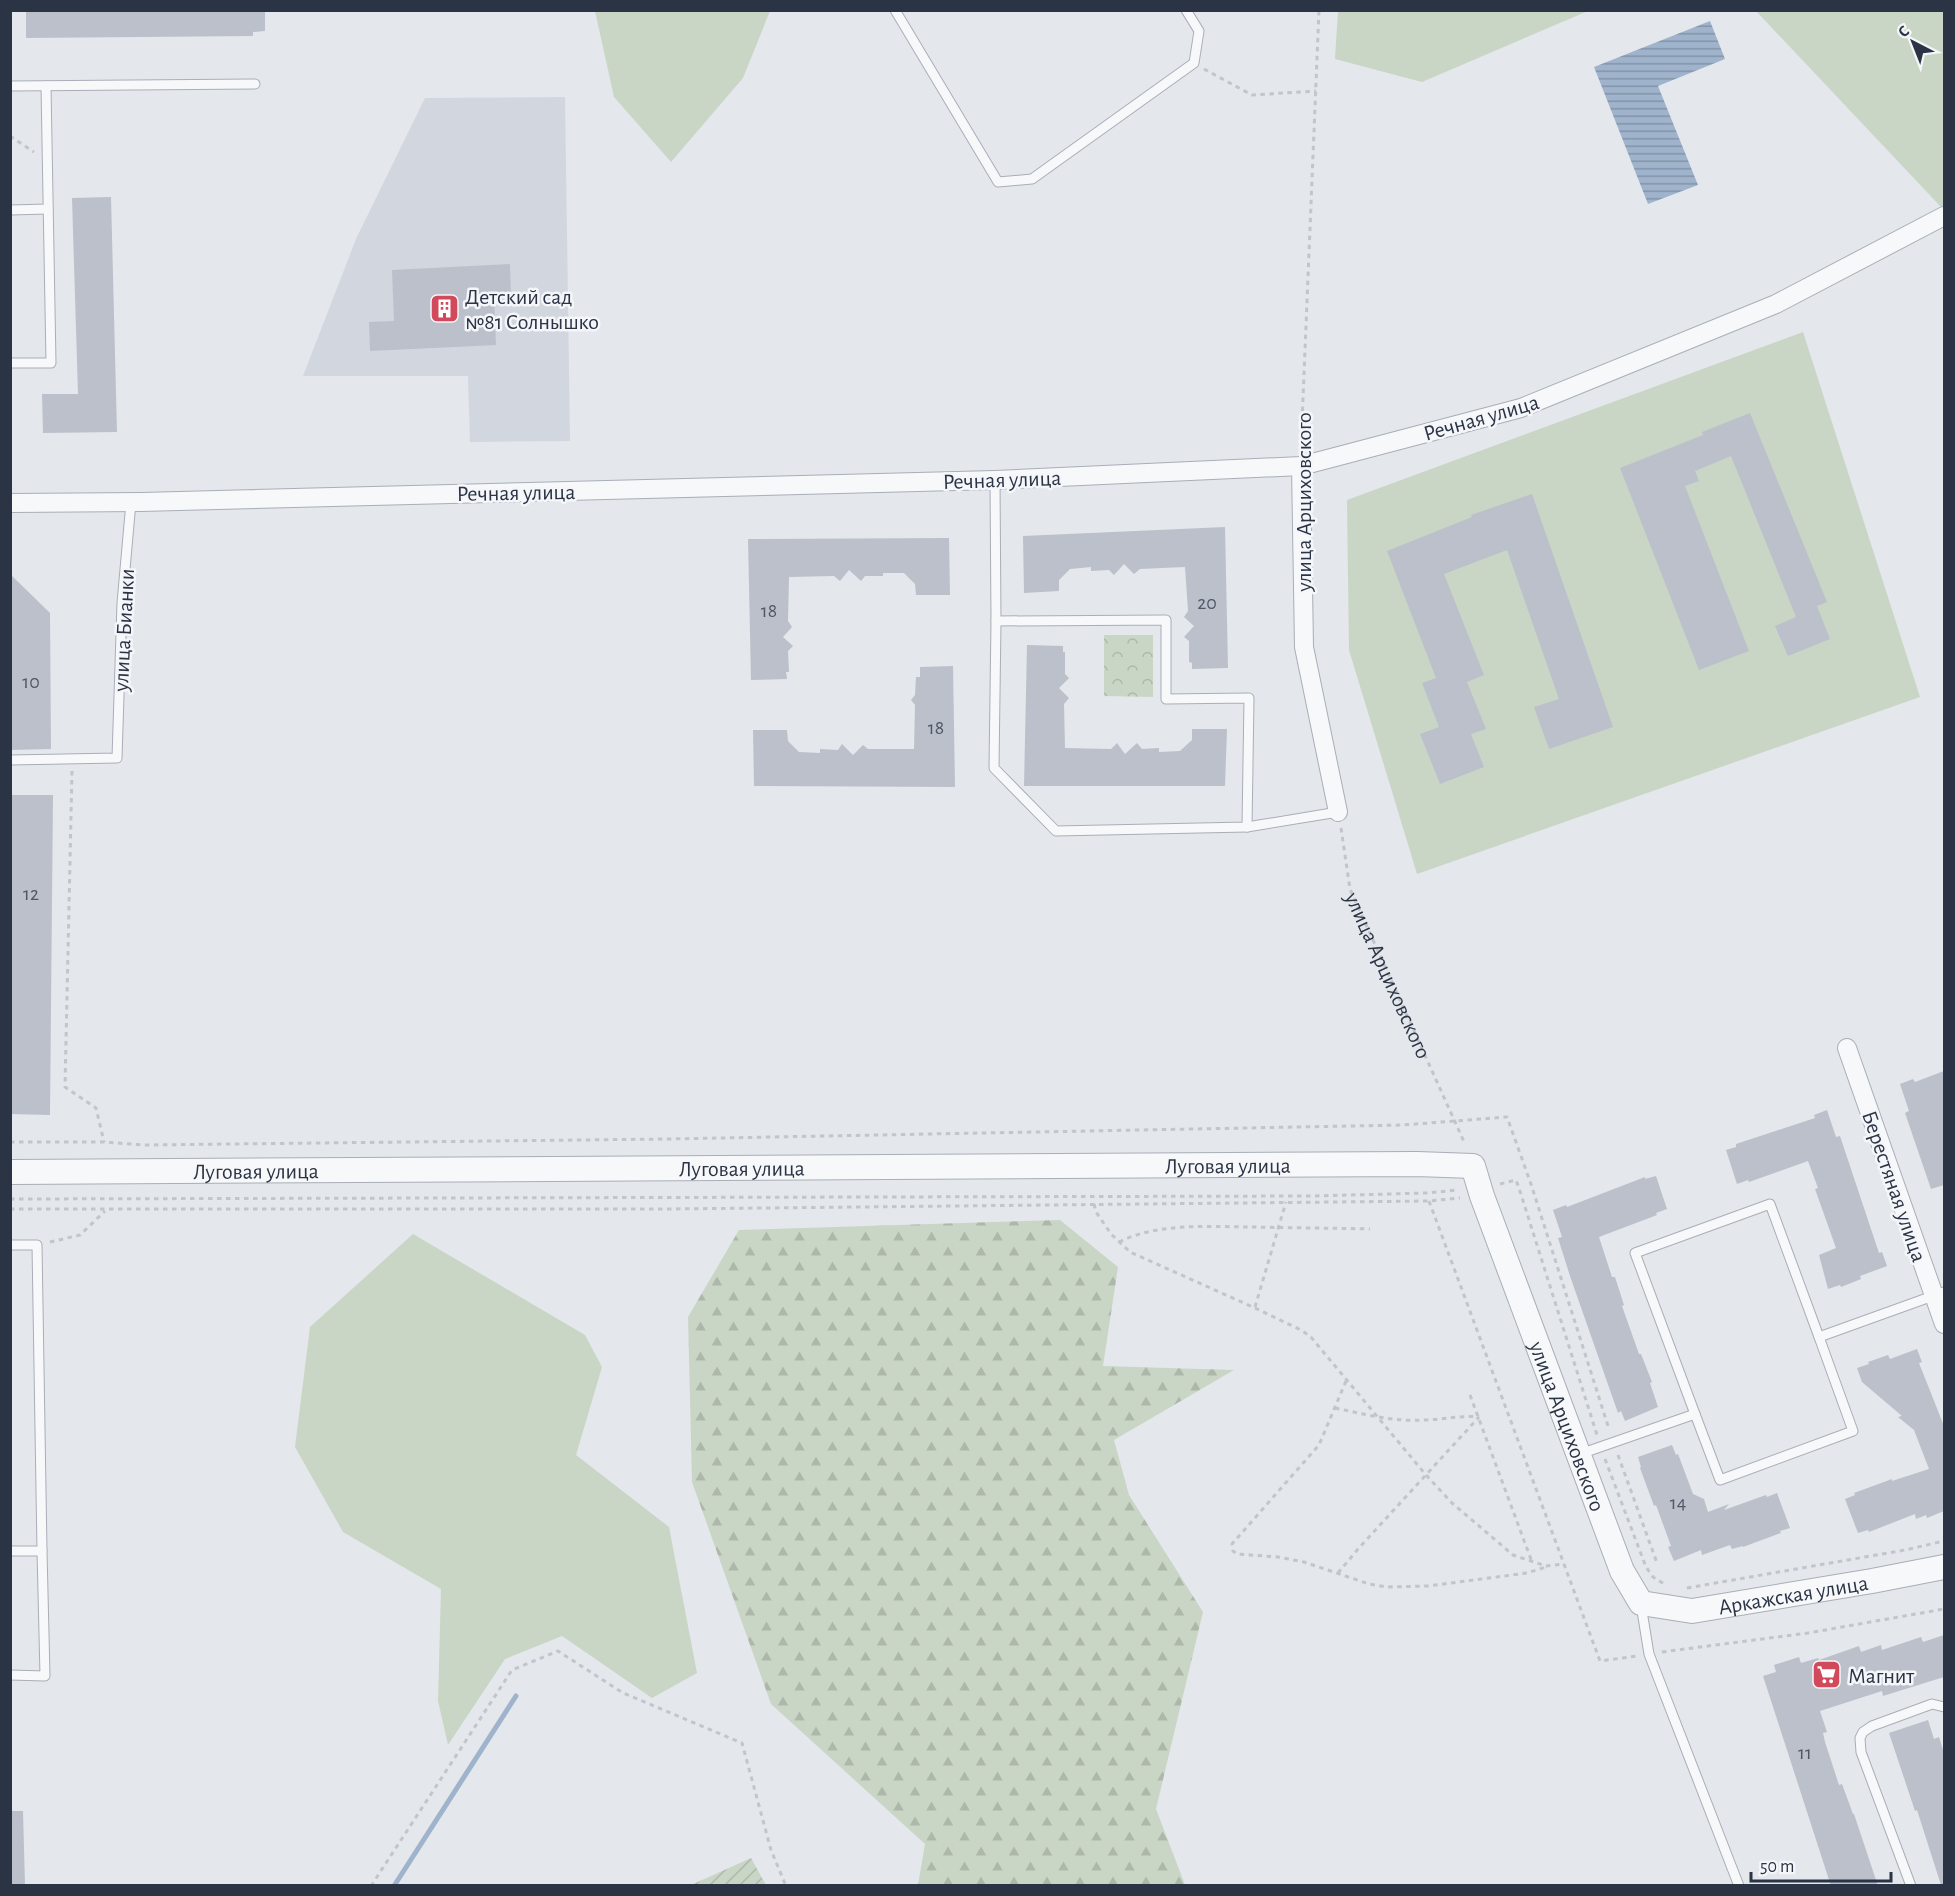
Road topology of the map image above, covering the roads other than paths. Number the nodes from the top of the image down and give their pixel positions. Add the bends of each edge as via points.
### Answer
1 (895, 10) edge
2 (1186, 10) edge
3 (255, 84) dead end
4 (10, 86) edge
5 (46, 86) junction
6 (48, 209) junction
7 (10, 210) edge
8 (1944, 216) edge
9 (10, 363) edge
10 (1301, 466) junction
11 (995, 480) junction
12 (131, 502) junction
13 (10, 503) edge
14 (996, 621) junction
15 (10, 760) edge
16 (1338, 812) joint
17 (1247, 827) junction
18 (1847, 1048) dead end
19 (10, 1172) edge
20 (1478, 1183) joint
21 (10, 1245) edge
22 (1939, 1294) edge
23 (1944, 1324) edge
24 (1819, 1337) junction
25 (1695, 1414) junction
26 (1577, 1454) junction
27 (10, 1551) edge
28 (42, 1551) junction
29 (1944, 1567) edge
30 (1641, 1603) junction
31 (10, 1675) edge
32 (1944, 1707) edge
33 (1739, 1886) edge
34 (1911, 1886) edge

1 - 2 lane via 998,182 1032,179 1194,63 1199,31
3 - 5 lane
4 - 5 lane
5 - 6 lane
6 - 7 lane
6 - 9 lane via 51,363
8 - 10 street, Речная улица via 1776,304 1521,408
10 - 11 street, Речная улица
10 - 16 street, улица Арциховского via 1304,647
11 - 12 street, Речная улица
11 - 14 lane
12 - 13 street, Речная улица
12 - 15 lane, улица Бианки via 122,603 117,758
14 - 17 lane via 994,768 1056,831
14 - 17 lane via 1166,620 1166,699 1249,698
16 - 17 lane
18 - 22 street, Берестяная улица
19 - 20 street, Луговая улица via 1416,1164
20 - 26 street, улица Арциховского
21 - 28 lane via 37,1245
22 - 23 street, Берестяная улица
22 - 24 lane
24 - 25 lane via 1853,1431 1720,1480
24 - 25 lane via 1770,1204 1635,1253
25 - 26 lane
26 - 30 street, улица Арциховского via 1622,1571
27 - 28 lane
28 - 31 lane via 45,1676
29 - 30 street, Аркажская улица via 1692,1611
30 - 33 lane, улица Арциховского via 1649,1654
32 - 34 lane via 1932,1704 1912,1711 1872,1726 1860,1738 1861,1752

